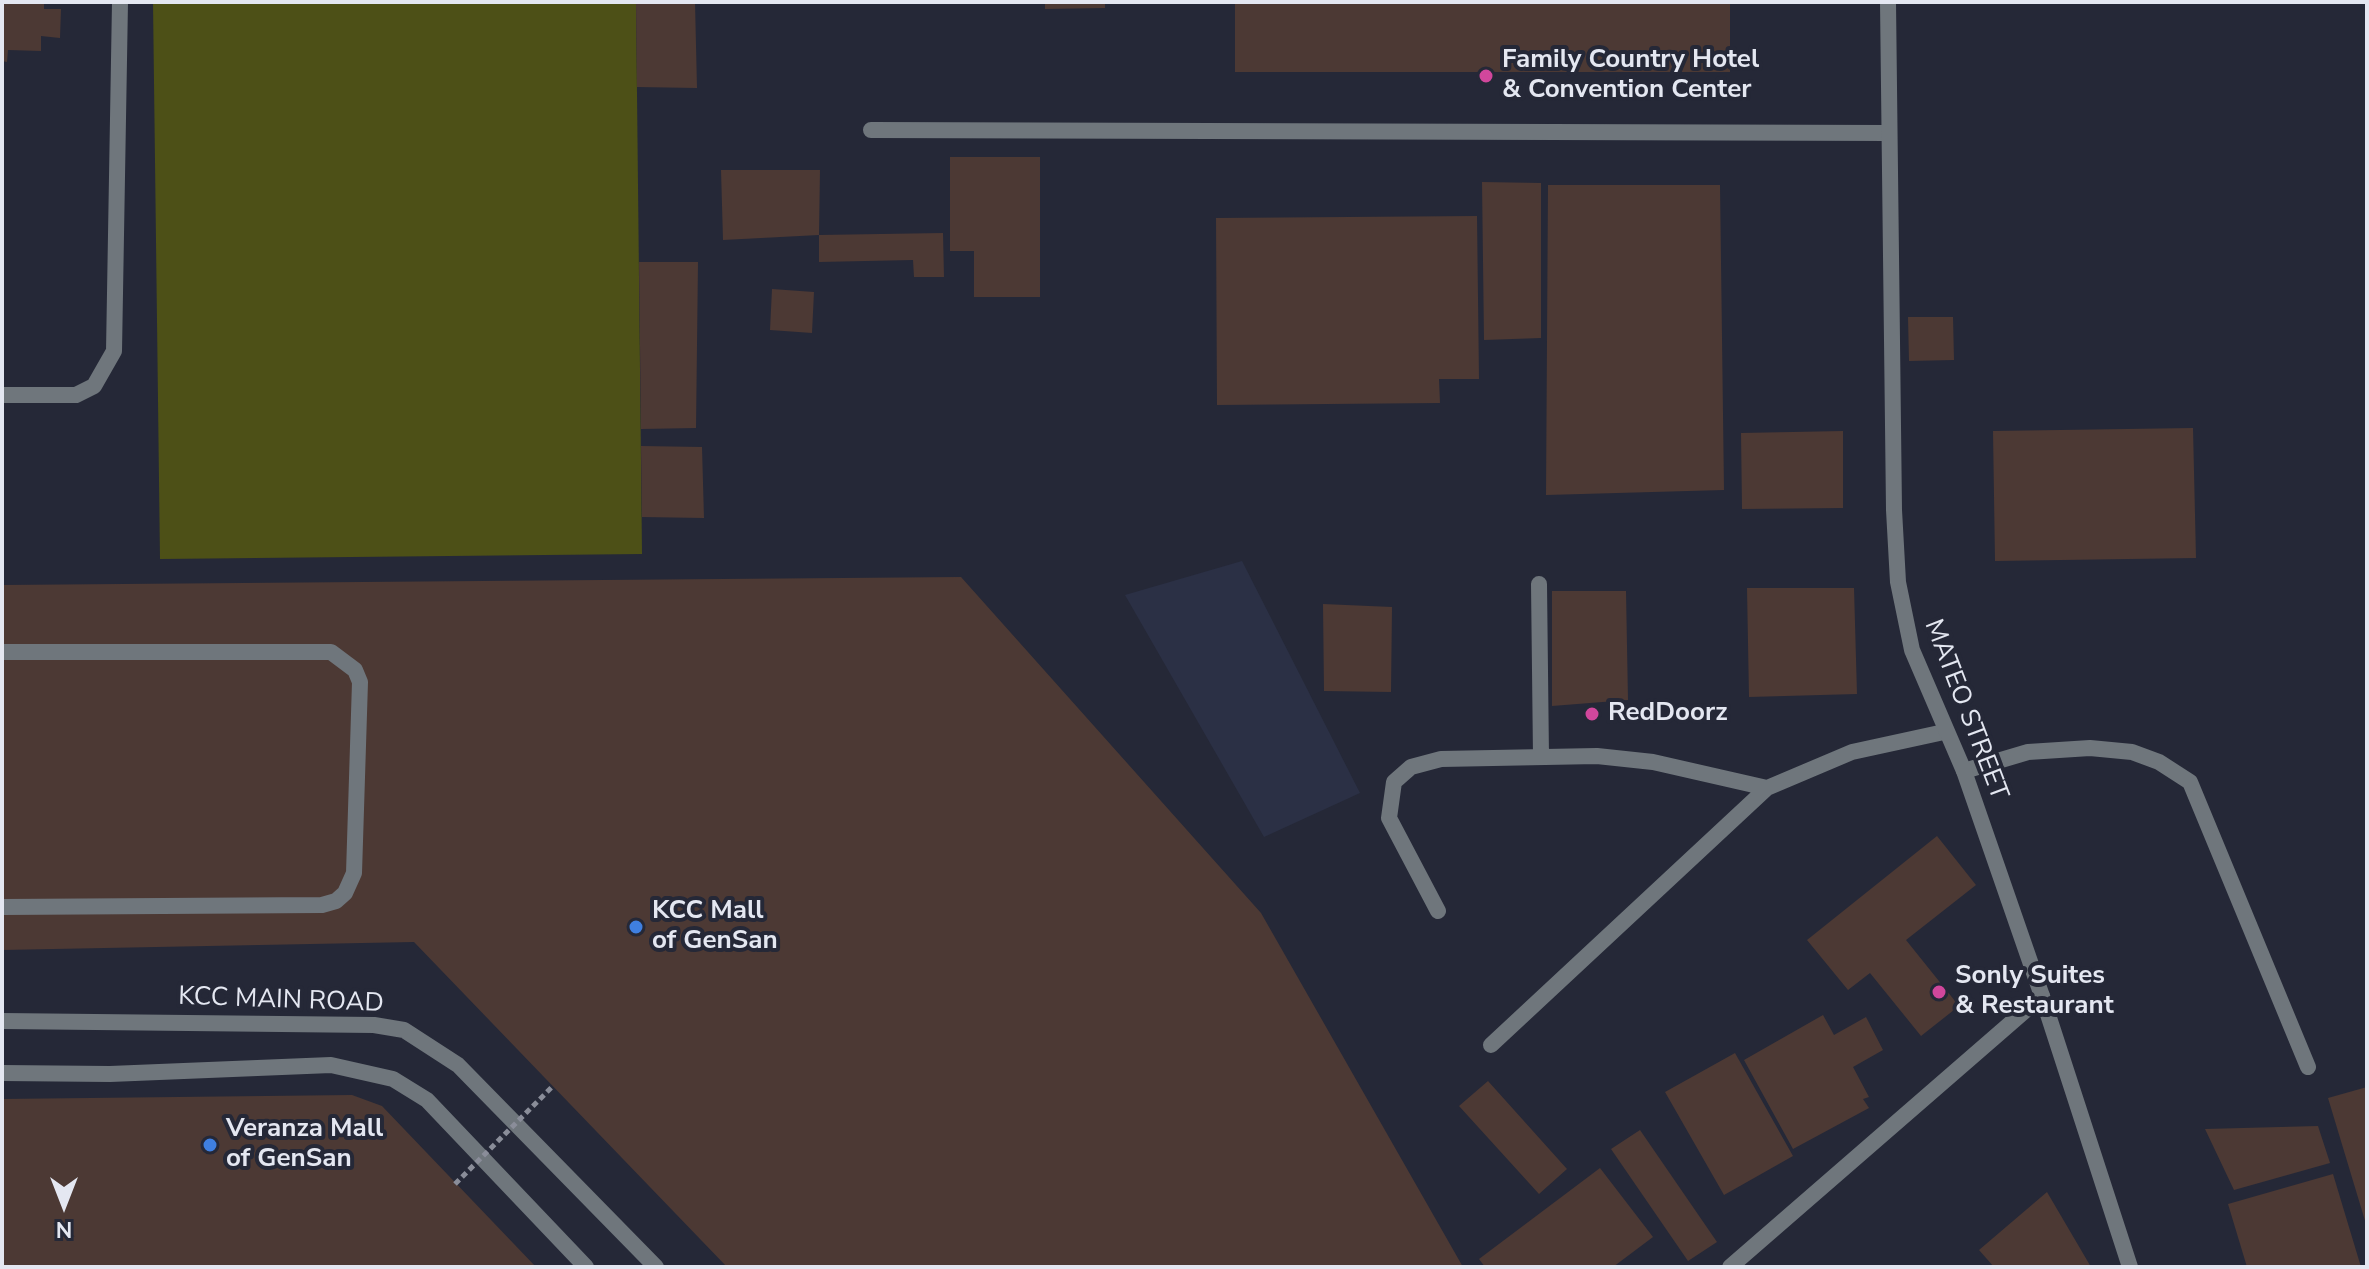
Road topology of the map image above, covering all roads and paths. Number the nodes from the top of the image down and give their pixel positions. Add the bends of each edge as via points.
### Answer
1 (120, 2) edge
2 (1888, 2) edge
3 (871, 130) dead end
4 (1889, 133) junction
5 (2, 395) edge
6 (1539, 584) dead end
7 (2, 652) edge
8 (1944, 732) junction
9 (1541, 757) junction
10 (1964, 771) junction
11 (1767, 788) junction
12 (2, 907) edge
13 (1438, 911) dead end
14 (2042, 996) junction
15 (2, 1021) edge
16 (1491, 1045) dead end
17 (2308, 1067) dead end
18 (2, 1073) edge
19 (553, 1086) dead end
20 (455, 1184) dead end
21 (586, 1267) edge
22 (656, 1267) edge
23 (1730, 1267) edge
24 (2130, 1267) edge

1 - 5 street via 114,351 94,386 76,395
2 - 4 street, MATEO STREET
3 - 4 street
4 - 8 street, MATEO STREET via 1898,582 1912,650
6 - 9 street
7 - 12 street via 331,652 355,670 360,682 354,873 336,901
8 - 10 street, MATEO STREET
8 - 11 street via 1852,752
9 - 11 street via 1653,762
9 - 13 street via 1441,759 1411,767 1394,782 1389,818
10 - 14 street, MATEO STREET
10 - 17 street via 2028,752 2090,748 2132,752 2190,782
11 - 16 street
14 - 23 street
14 - 24 street, MATEO STREET
15 - 22 street, KCC MAIN ROAD via 374,1025 404,1030 458,1065
18 - 21 street via 331,1065 393,1079 427,1100
19 - 20 path, bridge

